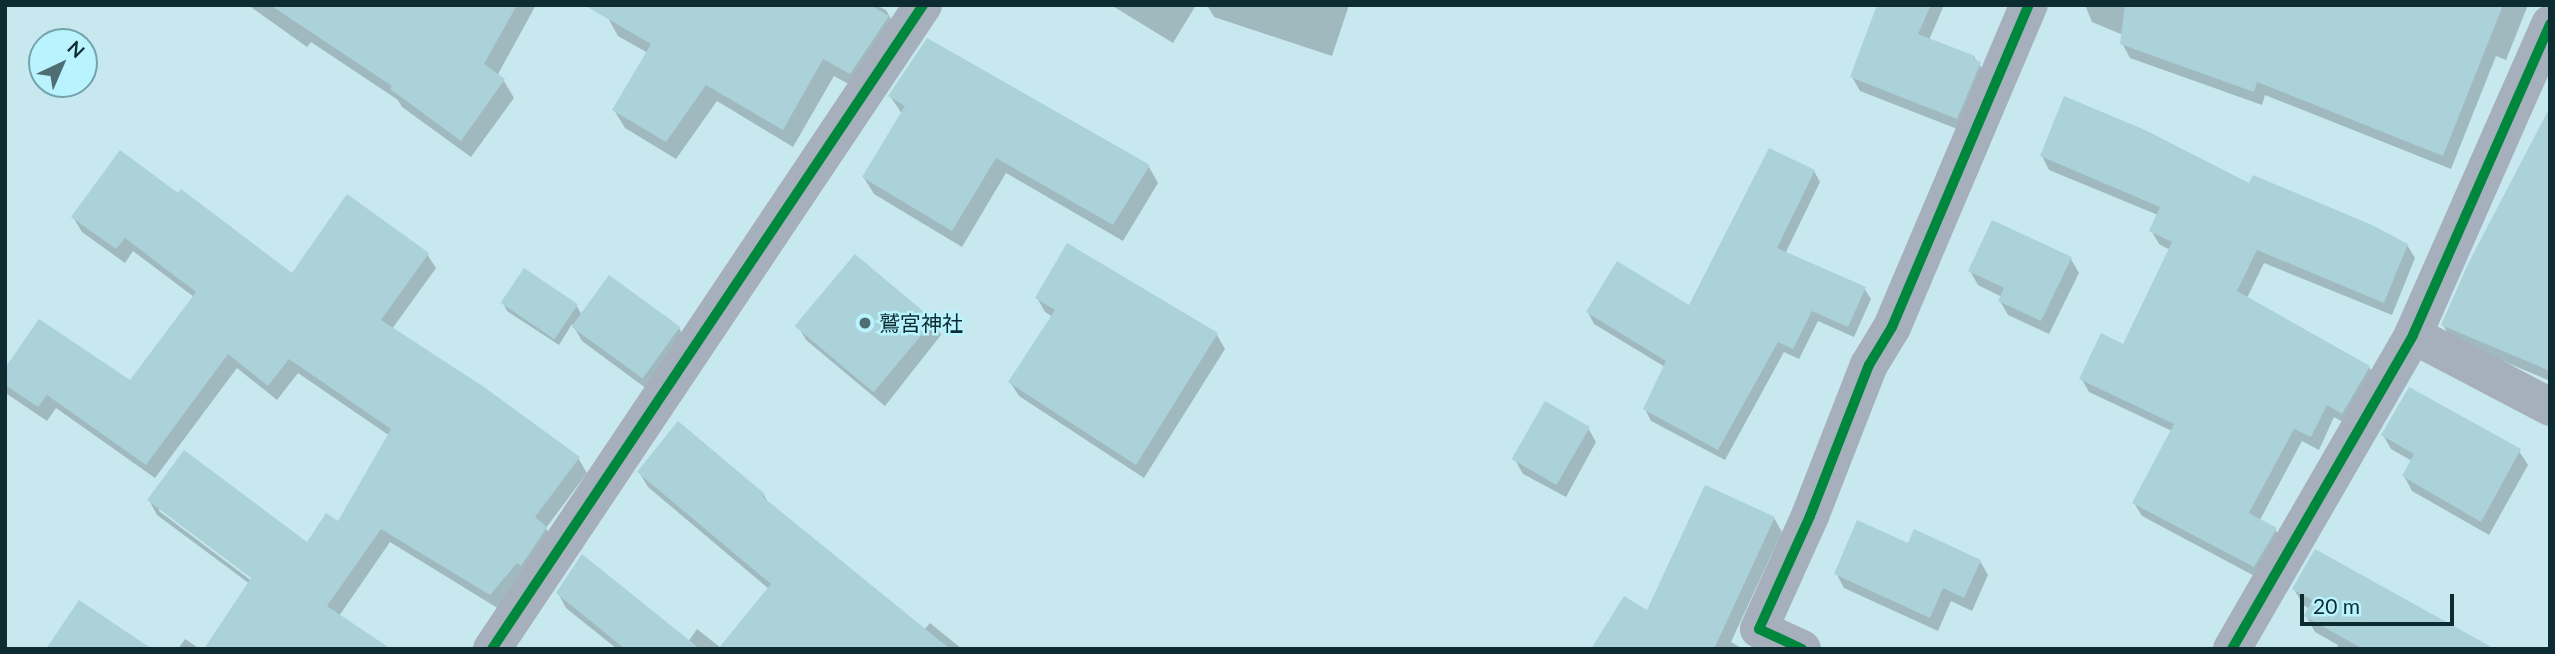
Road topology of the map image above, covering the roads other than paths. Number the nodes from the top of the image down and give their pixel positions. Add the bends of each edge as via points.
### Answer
1 (923, 5) edge
2 (2029, 5) edge
3 (2550, 24) edge
4 (2413, 335) junction
5 (2550, 407) edge
6 (492, 649) edge
7 (1802, 649) edge
8 (2232, 649) edge

1 - 6 street
2 - 7 street via 1892,327 1869,365 1810,516 1759,629
3 - 4 street
4 - 5 street
4 - 8 street

